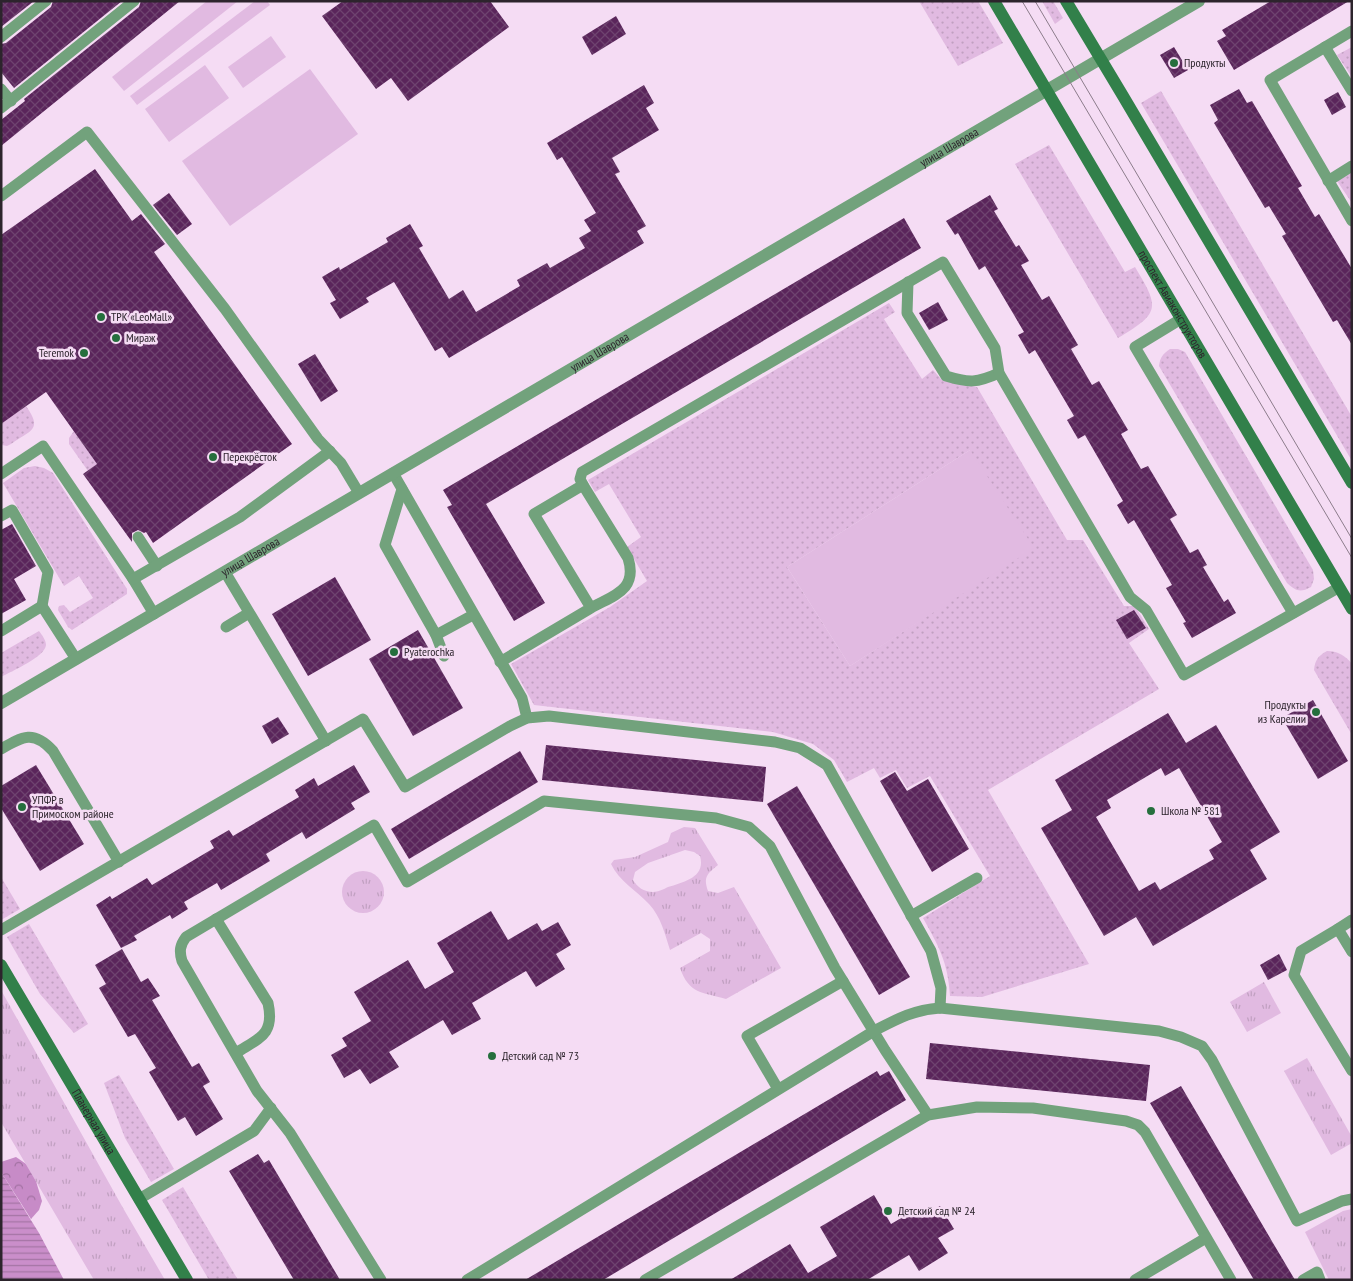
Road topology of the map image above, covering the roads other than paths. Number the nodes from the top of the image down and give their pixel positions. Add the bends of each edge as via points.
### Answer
1 (46, 1) edge
2 (134, 1) edge
3 (994, 1) edge
4 (1066, 1) edge
5 (1199, 1) edge
6 (1352, 30) edge
7 (1, 38) edge
8 (1325, 47) junction
9 (1101, 59) junction
10 (1, 89) edge
11 (1047, 90) junction
12 (1352, 91) edge
13 (11, 101) junction
14 (1, 108) edge
15 (1352, 166) edge
16 (1328, 181) junction
17 (1, 196) edge
18 (1352, 220) edge
19 (908, 282) junction
20 (1181, 319) junction
21 (999, 372) junction
22 (330, 451) junction
23 (393, 473) junction
24 (1, 474) edge
25 (1352, 483) edge
26 (583, 485) junction
27 (402, 489) junction
28 (359, 493) junction
29 (1, 516) edge
30 (138, 537) dead end
31 (157, 566) junction
32 (226, 572) junction
33 (133, 579) junction
34 (1338, 588) junction
35 (42, 606) junction
36 (592, 608) junction
37 (1352, 609) edge
38 (249, 613) junction
39 (1293, 613) junction
40 (154, 614) junction
41 (473, 615) junction
42 (226, 627) dead end
43 (2, 628) edge
44 (436, 635) junction
45 (444, 656) dead end
46 (76, 659) junction
47 (500, 662) junction
48 (1, 703) edge
49 (527, 718) junction
50 (326, 741) junction
51 (1, 749) edge
52 (119, 862) junction
53 (977, 878) dead end
54 (911, 916) junction
55 (216, 919) junction
56 (1352, 920) edge
57 (1338, 929) junction
58 (1, 930) edge
59 (1352, 952) edge
60 (1, 965) edge
61 (843, 981) junction
62 (940, 1008) junction
63 (874, 1031) junction
64 (236, 1053) junction
65 (1352, 1071) edge
66 (778, 1090) junction
67 (271, 1108) junction
68 (928, 1114) junction
69 (139, 1199) junction
70 (1352, 1199) edge
71 (1206, 1238) junction
72 (187, 1280) edge
73 (381, 1280) edge
74 (467, 1280) edge
75 (645, 1280) edge
76 (1135, 1280) edge
77 (1231, 1280) edge
78 (1303, 1280) edge
79 (1320, 1280) edge

1 - 7 lane
2 - 13 lane
3 - 11 street, проспект Авиаконструкторов
4 - 9 street
5 - 9 street, улица Шаврова
6 - 8 lane
8 - 12 lane
8 - 16 lane via 1270,80
9 - 11 street, улица Шаврова
9 - 25 street
10 - 13 lane
11 - 20 street, проспект Авиаконструкторов
11 - 23 street, улица Шаврова
13 - 14 lane
15 - 16 lane
16 - 18 lane
17 - 22 lane via 87,132 225,309 318,439
19 - 21 lane via 907,313 946,376 964,381 982,380
19 - 21 lane via 943,262 995,348
19 - 26 lane via 582,472 580,479
20 - 34 street, проспект Авиаконструкторов
20 - 39 lane via 1135,348
21 - 39 lane via 1130,597 1146,610 1184,675
22 - 28 lane
22 - 31 lane via 240,517
23 - 27 lane
23 - 28 street, улица Шаврова
24 - 33 lane via 43,446
26 - 36 lane via 628,558 632,570 624,589
26 - 36 lane via 534,514
27 - 41 lane
27 - 44 lane via 384,545
28 - 32 street, улица Шаврова
29 - 35 lane via 12,510 48,572
30 - 31 lane
31 - 33 lane
32 - 38 lane
32 - 40 street, улица Шаврова
33 - 40 lane
34 - 37 street, проспект Авиаконструкторов
34 - 39 lane
35 - 43 lane
35 - 46 lane
36 - 47 lane
38 - 42 lane
38 - 50 lane
40 - 46 street, улица Шаврова
41 - 44 lane
41 - 47 lane
44 - 45 lane
46 - 48 street, улица Шаврова
47 - 49 lane via 522,698
49 - 50 lane via 405,787 363,719
49 - 54 lane via 549,716 775,742 800,748 827,766
50 - 52 lane
51 - 52 lane via 20,738 32,736 45,741
52 - 58 lane
53 - 54 lane
54 - 62 lane via 931,951 941,988
55 - 61 lane via 374,825 407,882 544,801 706,817 749,827 770,846
55 - 64 lane via 268,1003 271,1015 269,1028 262,1036
55 - 64 lane via 186,937 180,953
56 - 57 lane
57 - 59 lane
57 - 65 lane via 1301,951 1294,975
60 - 69 street, Планерная улица
61 - 63 lane
61 - 66 lane via 747,1036
62 - 63 lane via 907,1014
62 - 70 lane via 1159,1031 1202,1046 1297,1220
63 - 66 lane
63 - 68 lane
64 - 67 lane via 257,1091
66 - 74 lane
67 - 69 lane via 254,1131
67 - 73 lane via 290,1133
68 - 71 lane via 977,1107 1034,1108 1138,1125 1146,1132
68 - 75 lane
69 - 72 street, Планерная улица
71 - 76 lane
71 - 77 lane
78 - 79 lane via 1317,1272

